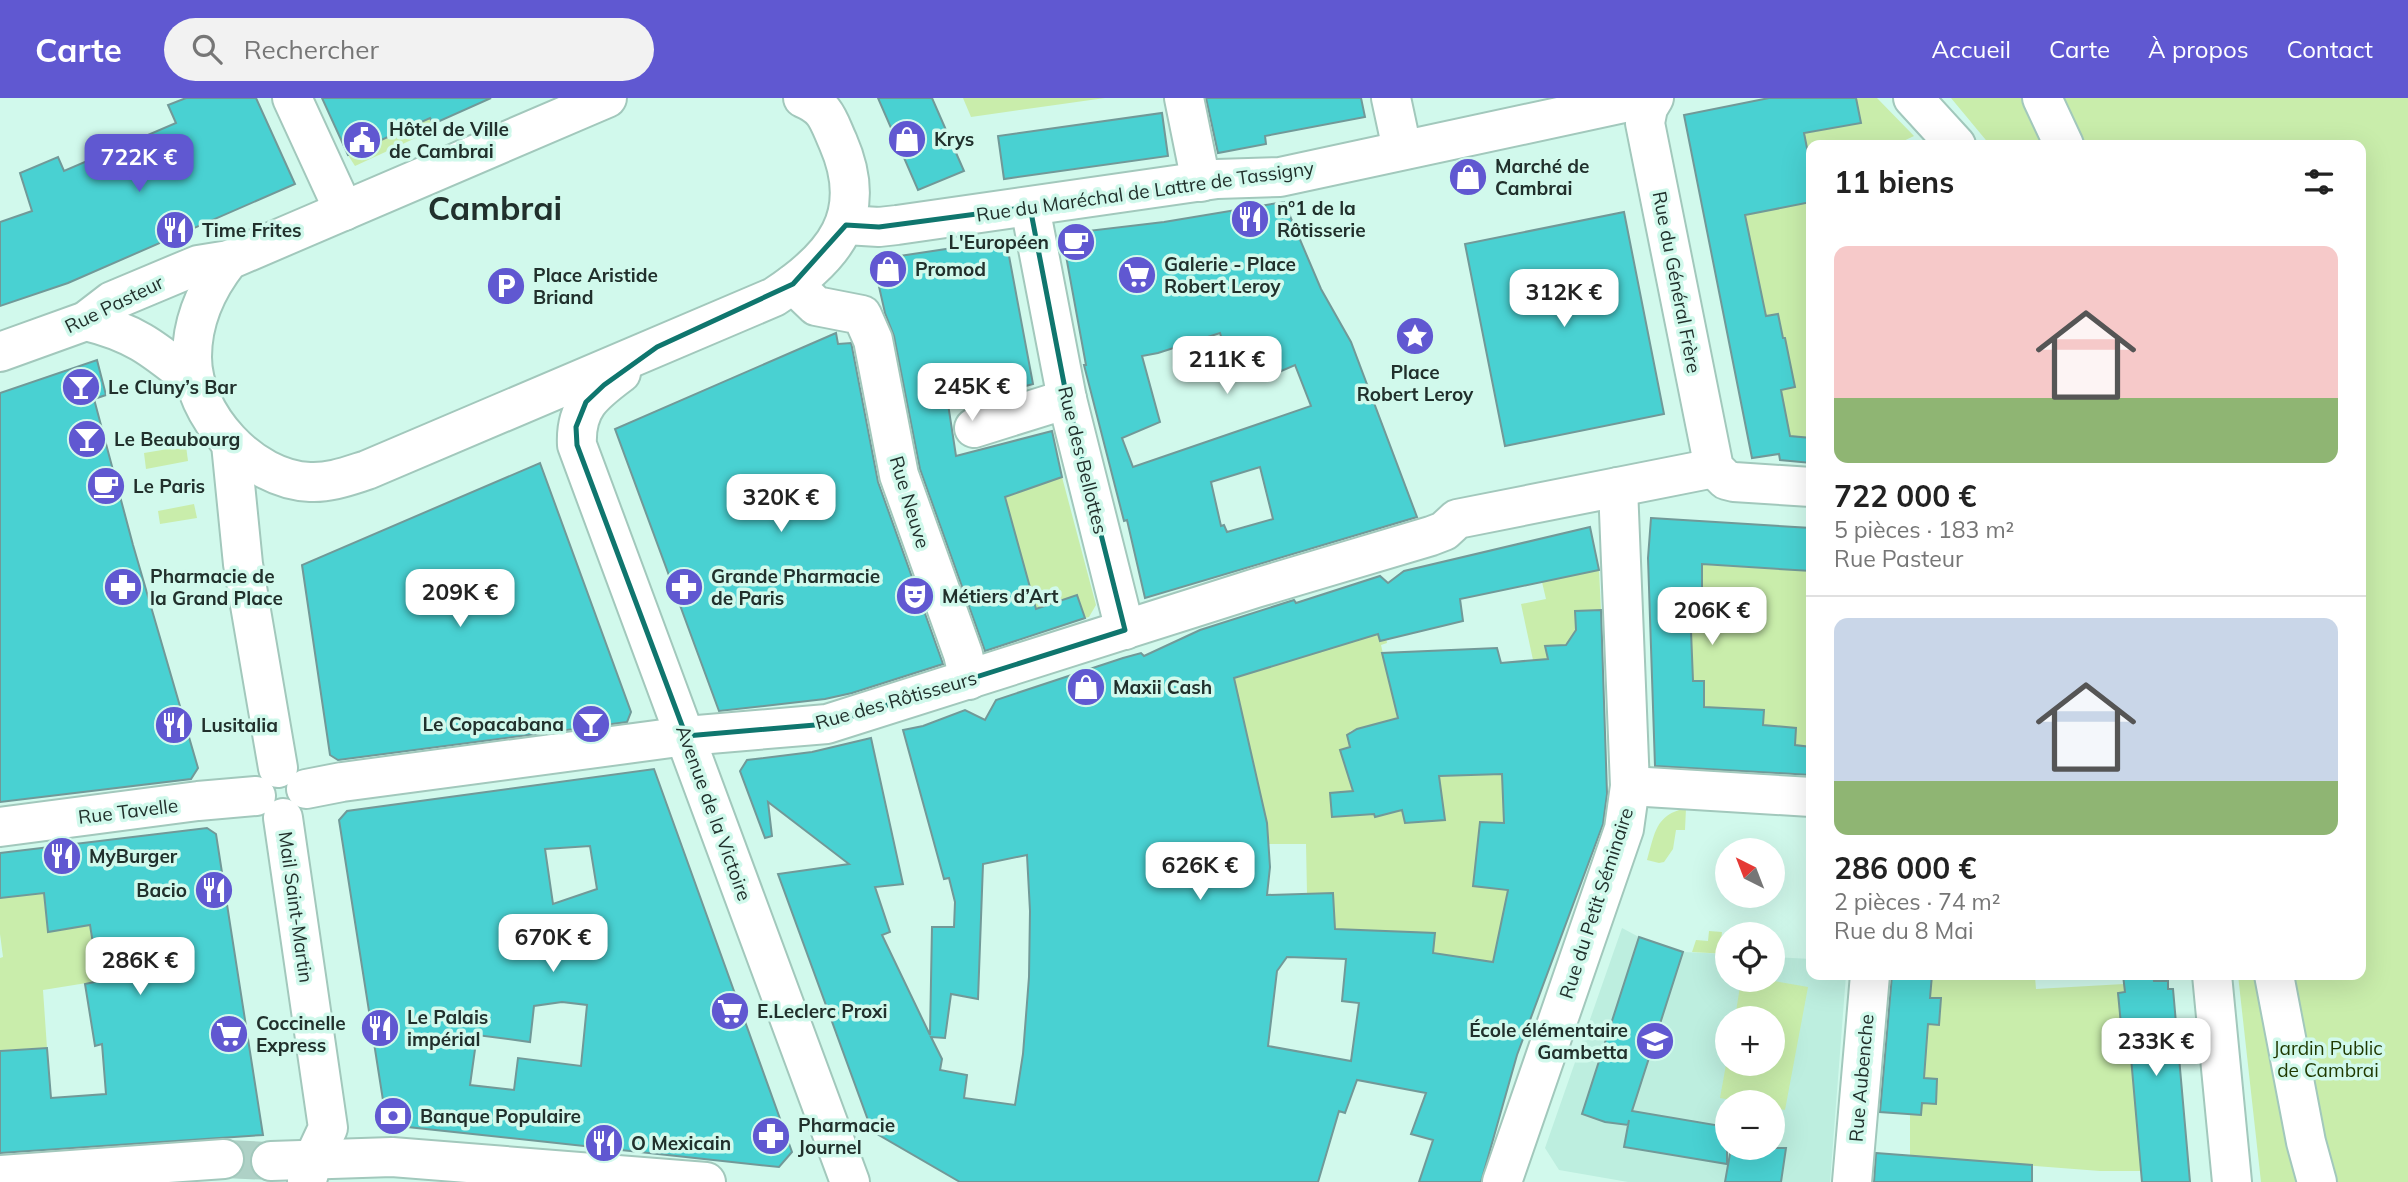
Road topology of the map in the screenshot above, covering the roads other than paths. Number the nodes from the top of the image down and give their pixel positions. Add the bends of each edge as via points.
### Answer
1 (292, 98) edge
2 (1184, 98) edge
3 (1391, 98) edge
4 (1647, 98) edge
5 (1654, 98) edge
6 (1913, 98) edge
7 (2042, 98) edge
8 (603, 99) edge
9 (813, 100) edge
10 (1951, 140) edge
11 (2062, 140) edge
12 (1402, 149) junction
13 (1201, 182) junction
14 (1030, 207) junction
15 (344, 211) junction
16 (846, 225) junction
17 (229, 260) junction
18 (793, 284) junction
19 (86, 321) junction
20 (657, 347) junction
21 (0, 352) edge
22 (194, 381) junction
23 (1067, 399) junction
24 (974, 428) dead end
25 (456, 432) junction
26 (231, 444) junction
27 (577, 445) junction
28 (1714, 468) junction
29 (1618, 487) junction
30 (1806, 487) edge
31 (1125, 630) junction
32 (969, 680) junction
33 (686, 736) junction
34 (1630, 786) junction
35 (281, 793) junction
36 (1806, 797) edge
37 (0, 827) edge
38 (1870, 980) edge
39 (2212, 980) edge
40 (2275, 980) edge
41 (224, 1159) tunnel mouth
42 (271, 1161) tunnel mouth
43 (310, 1171) edge
44 (0, 1175) edge
45 (71, 1176) edge
46 (706, 1182) edge
47 (850, 1182) edge
48 (1503, 1182) edge
49 (1852, 1182) edge
50 (2232, 1182) edge
51 (2317, 1182) edge

1 - 15 street
2 - 13 street
3 - 12 street
4 - 12 street, Rue du Maréchal de Lattre de Tassigny
5 - 28 street, Rue du Général Frère via 1645,122
6 - 10 street
7 - 11 street
8 - 15 street
9 - 16 street via 827,116 843,153 851,186
12 - 13 street, Rue du Maréchal de Lattre de Tassigny via 1280,177
13 - 14 street, Rue du Maréchal de Lattre de Tassigny
14 - 16 street, Rue du Maréchal de Lattre de Tassigny via 897,225
14 - 23 street, Rue des Bellottes
15 - 17 street
16 - 18 street via 821,259
17 - 19 street, Rue Pasteur via 198,265 112,302
17 - 22 street via 211,284 195,327
18 - 20 street via 757,305
18 - 32 street, Rue Neuve via 816,306 862,315 873,340 899,475
19 - 21 street, Rue Pasteur
19 - 22 street via 144,342
20 - 25 street
20 - 27 street via 586,402 576,427
22 - 26 street
23 - 24 street
23 - 31 street, Rue des Bellottes
25 - 26 street via 367,470 309,482 258,466
25 - 27 street via 540,424
26 - 35 street, Mail Saint-Martin via 243,564
27 - 33 street, Avenue de la Victoire
28 - 29 street
28 - 30 street via 1734,482
29 - 31 street, Rue des Rôtisseurs via 1457,519 1431,536
29 - 34 street, Rue du Petit Séminaire
31 - 32 street, Rue des Rôtisseurs
32 - 33 street, Rue des Rôtisseurs via 827,724
33 - 35 street, Rue des Rôtisseurs
33 - 47 street, Avenue de la Victoire
34 - 36 street
34 - 48 street, Rue du Petit Séminaire via 1620,841
35 - 37 street, Rue Tavelle
35 - 43 street, Mail Saint-Martin via 328,1128
38 - 49 street, Rue Aubenche
39 - 50 street
40 - 51 street
41 - 45 street
42 - 43 street
43 - 46 street via 392,1157
44 - 45 street

